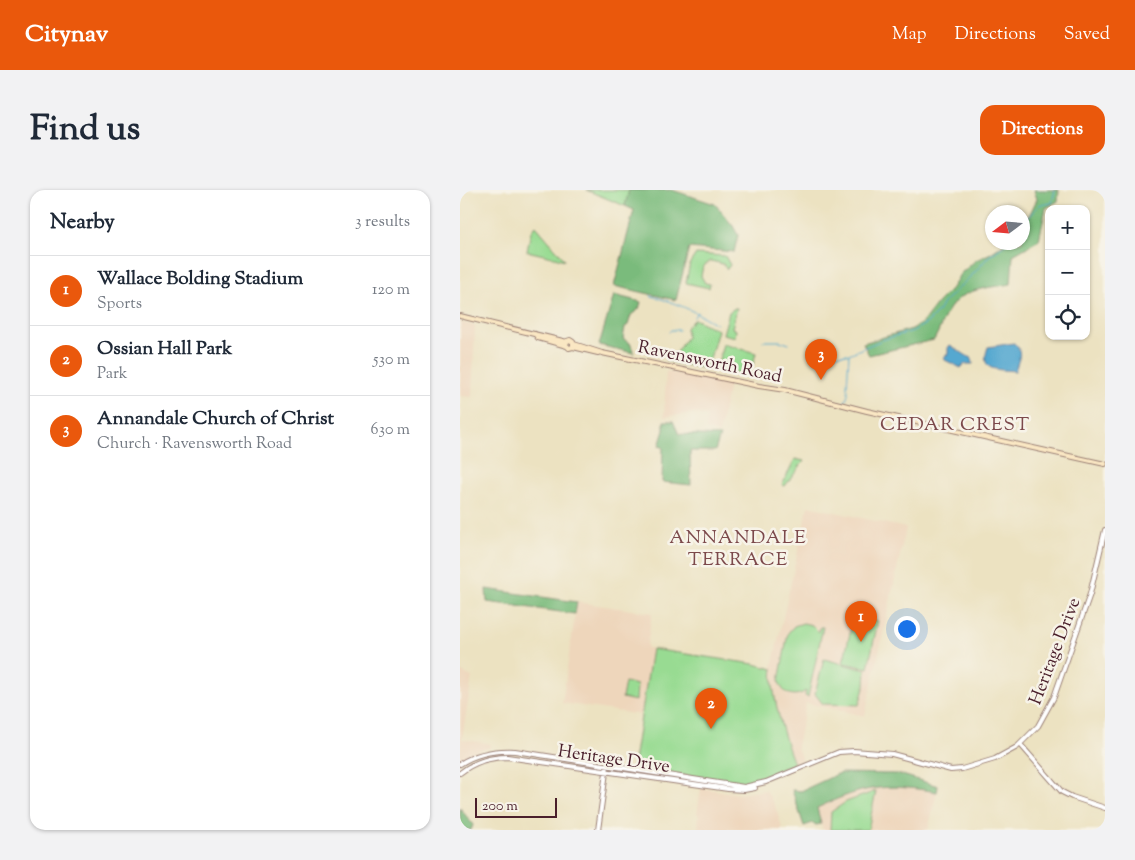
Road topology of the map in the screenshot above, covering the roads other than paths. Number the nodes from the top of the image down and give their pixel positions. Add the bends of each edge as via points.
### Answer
1 (460, 316) edge
2 (1105, 464) edge
3 (1105, 530) edge
4 (1020, 744) junction
5 (460, 764) edge
6 (607, 766) junction
7 (607, 771) junction
8 (460, 772) edge
9 (706, 784) junction
10 (1105, 808) edge
11 (598, 830) edge

1 - 2 main road, Ravensworth Road via 567,344 570,340 574,345 593,352 785,390
3 - 4 street, Heritage Drive via 1090,594 1054,698 1038,726
4 - 9 street, Heritage Drive via 1000,757 962,769 951,770 892,754 854,751 839,752 755,788 744,790
4 - 10 street via 1062,792
5 - 6 street, Heritage Drive via 472,757 499,750
6 - 7 street
6 - 9 street, Heritage Drive
7 - 8 street, Heritage Drive via 500,757 476,763
7 - 9 street, Heritage Drive
7 - 11 street

